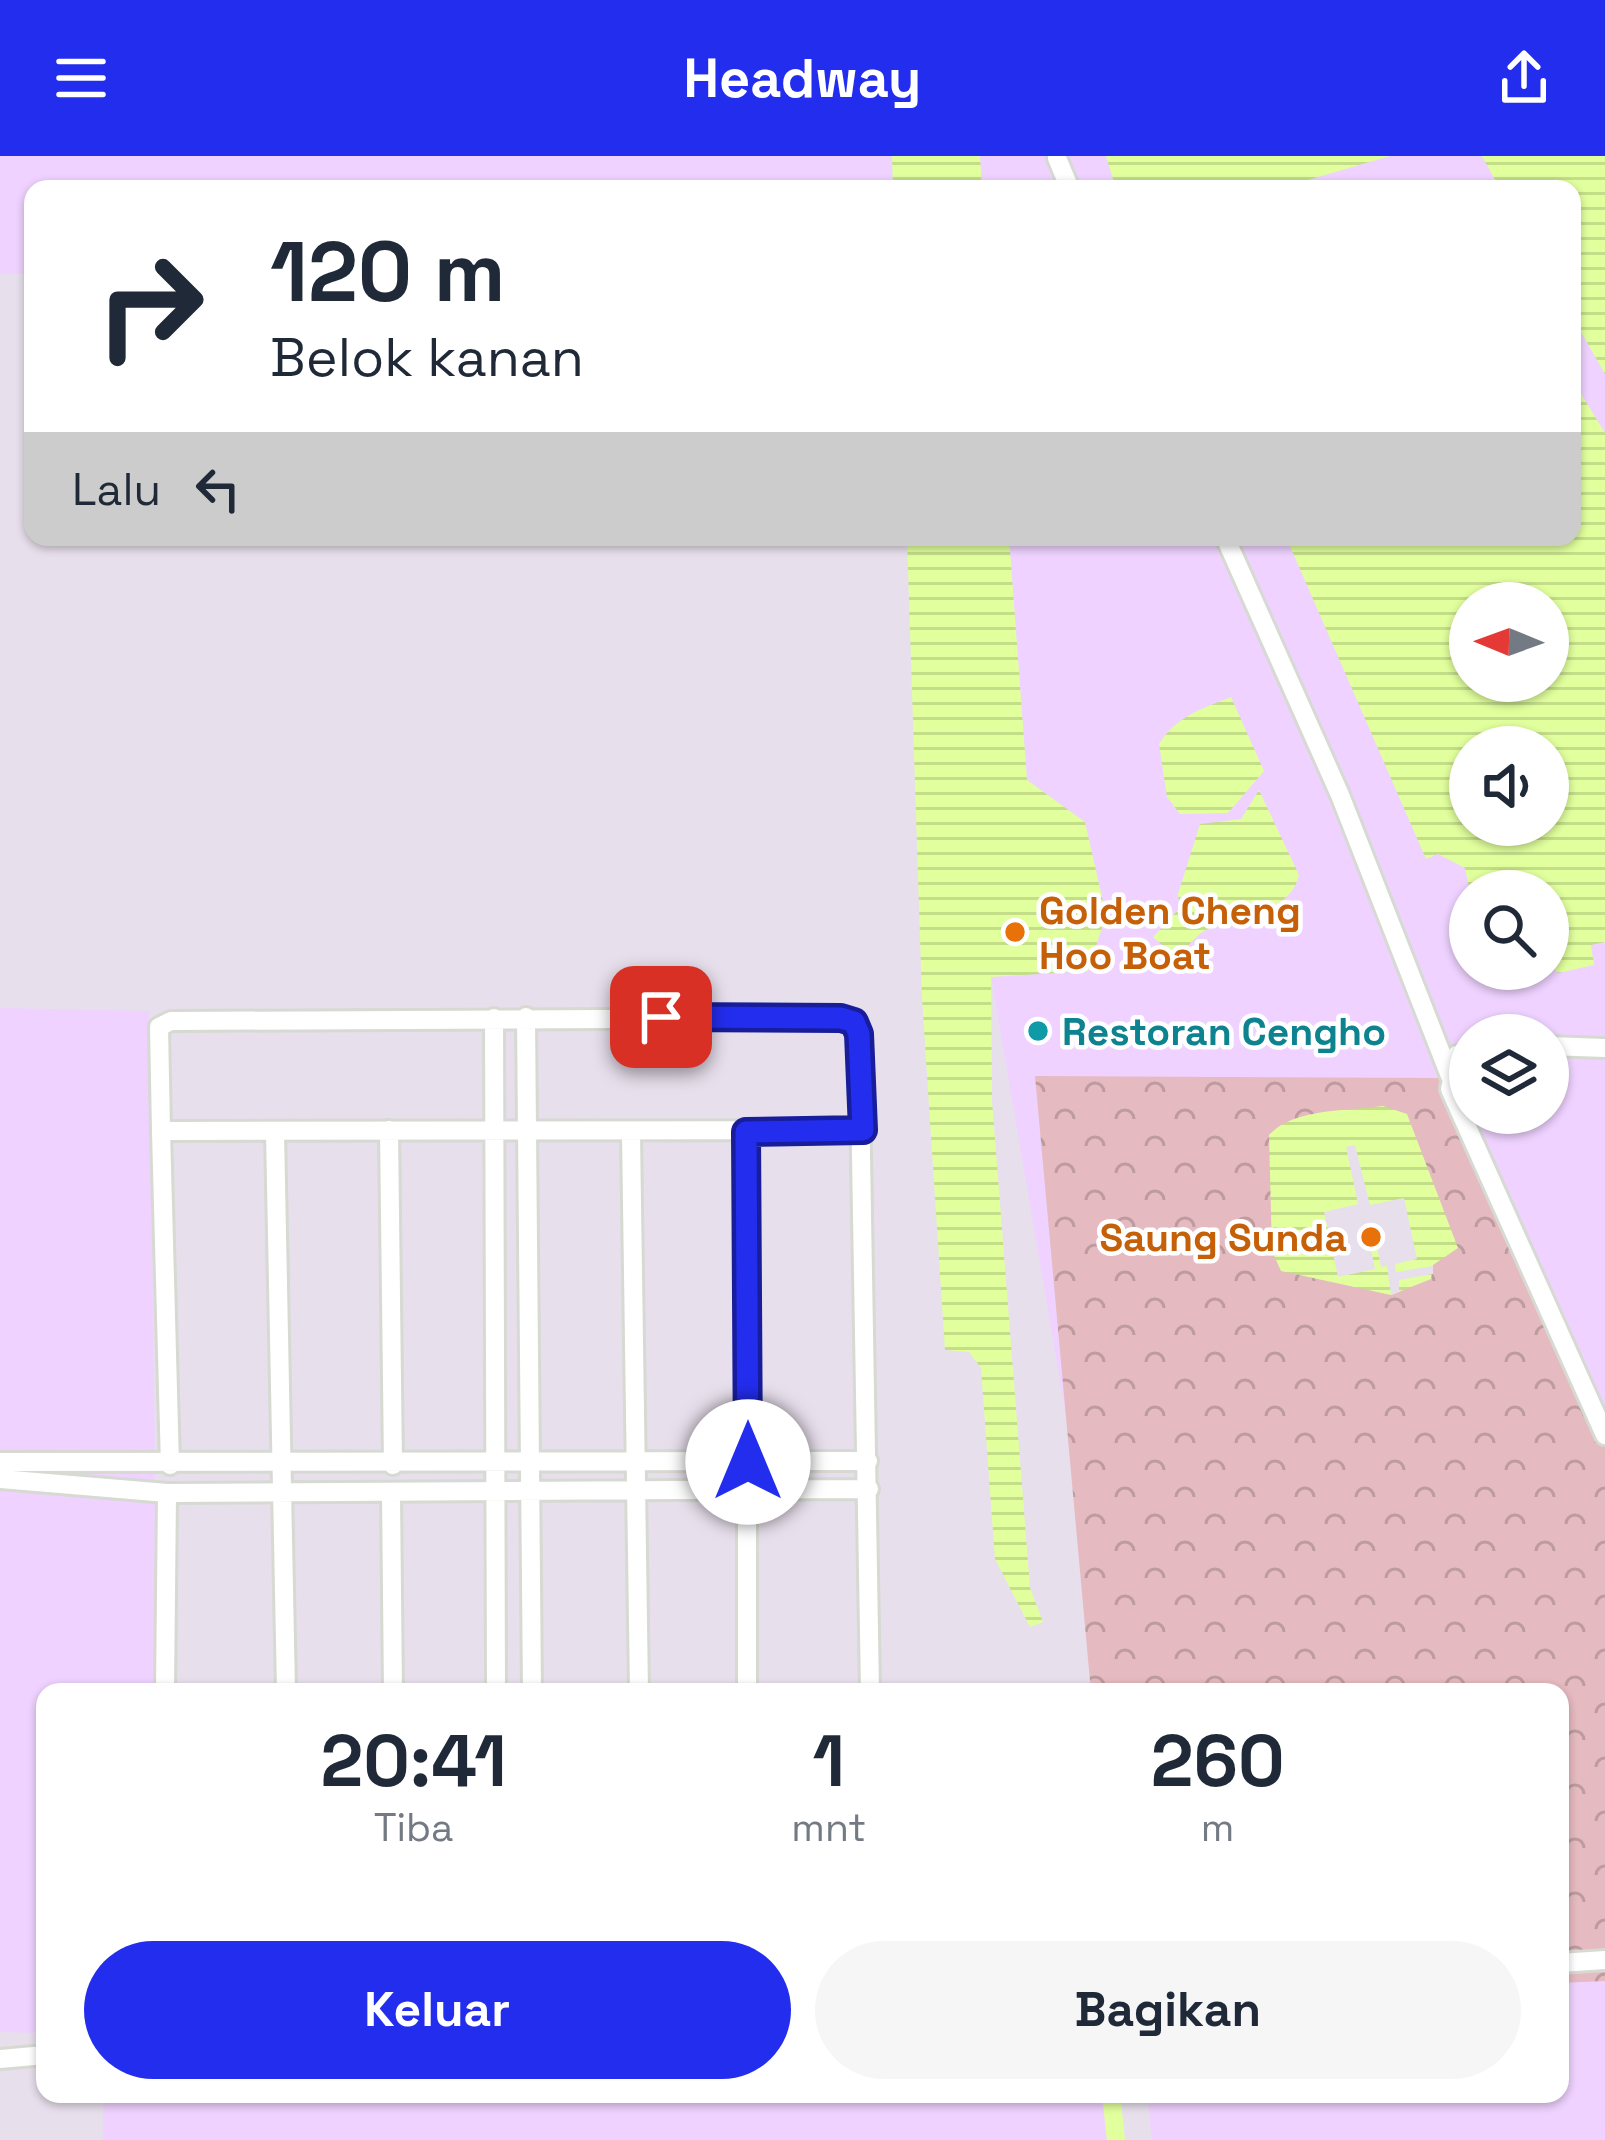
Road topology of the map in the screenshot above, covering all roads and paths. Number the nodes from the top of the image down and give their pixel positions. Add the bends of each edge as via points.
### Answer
1 (1229, 546) edge
2 (526, 1016) junction
3 (494, 1018) junction
4 (1569, 1047) edge
5 (1605, 1048) edge
6 (1449, 1079) edge
7 (389, 1130) junction
8 (863, 1130) junction
9 (161, 1131) junction
10 (494, 1131) junction
11 (275, 1132) junction
12 (527, 1132) junction
13 (746, 1132) junction
14 (631, 1133) junction
15 (1473, 1134) edge
16 (528, 1297) junction
17 (494, 1299) junction
18 (1605, 1435) edge
19 (91, 1459) junction
20 (868, 1461) junction
21 (0, 1462) edge
22 (748, 1462) junction
23 (636, 1463) junction
24 (530, 1464) junction
25 (170, 1465) junction
26 (283, 1465) junction
27 (393, 1465) junction
28 (495, 1465) junction
29 (0, 1479) edge
30 (91, 1486) junction
31 (747, 1488) junction
32 (869, 1489) junction
33 (638, 1490) junction
34 (495, 1491) junction
35 (531, 1491) junction
36 (167, 1493) junction
37 (391, 1493) junction
38 (282, 1494) junction
39 (532, 1662) junction
40 (496, 1664) junction
41 (165, 1683) edge
42 (286, 1683) edge
43 (393, 1683) edge
44 (496, 1683) edge
45 (532, 1683) edge
46 (639, 1683) edge
47 (746, 1683) edge
48 (870, 1683) edge
49 (1605, 1960) edge
50 (1569, 1963) edge
51 (36, 2057) edge
52 (0, 2059) edge

1 - 6 street via 1340,795
2 - 3 street
2 - 8 street via 854,1022
2 - 12 street
3 - 9 street via 163,1022
3 - 10 street
4 - 5 street
7 - 10 street
7 - 11 street
7 - 27 street
8 - 13 street
8 - 20 street
9 - 11 street
9 - 25 street
10 - 12 street
10 - 17 street
11 - 26 street
12 - 14 street
12 - 16 street
13 - 14 street
13 - 22 street
14 - 23 street
15 - 18 street
16 - 17 street
16 - 24 street
17 - 28 street
19 - 21 street
19 - 25 street
19 - 30 street
20 - 22 street
20 - 32 street
22 - 23 street
23 - 24 street
23 - 33 street
24 - 28 street
24 - 35 street
25 - 26 street
26 - 27 street
26 - 38 street
27 - 28 street
28 - 34 street
29 - 30 street
30 - 36 street
31 - 32 street
31 - 33 street
31 - 47 street
32 - 48 street
33 - 35 street
33 - 46 street
34 - 35 street
34 - 37 street
34 - 40 street
35 - 39 street
36 - 38 street
36 - 41 street
37 - 38 street
37 - 43 street
38 - 42 street
39 - 40 street
39 - 45 street
40 - 44 street
49 - 50 street
51 - 52 street

